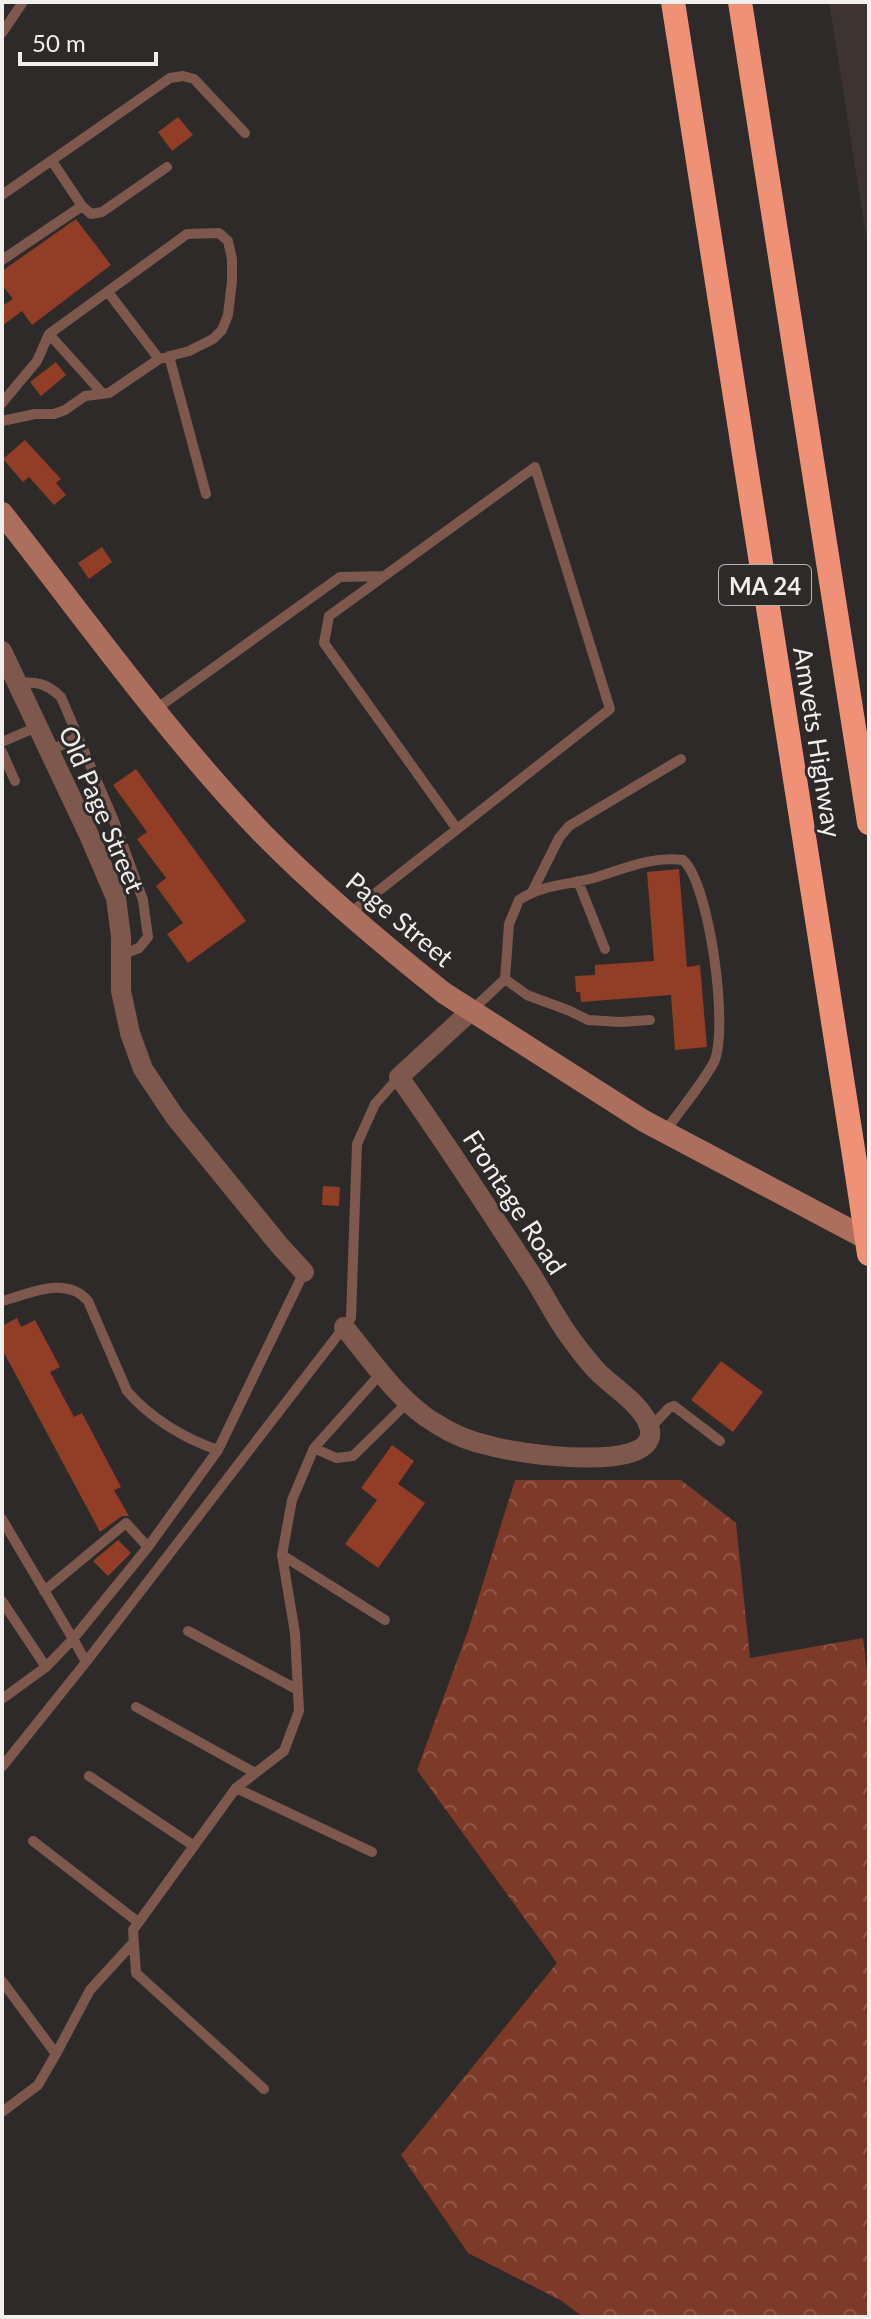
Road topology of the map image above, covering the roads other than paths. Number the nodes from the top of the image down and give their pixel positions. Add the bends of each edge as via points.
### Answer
1 (23, 2) edge
2 (673, 2) edge
3 (740, 2) edge
4 (2, 33) edge
5 (245, 133) dead end
6 (52, 161) junction
7 (167, 167) dead end
8 (2, 195) edge
9 (82, 206) junction
10 (2, 260) edge
11 (108, 292) junction
12 (49, 334) junction
13 (164, 358) junction
14 (103, 394) junction
15 (2, 403) edge
16 (2, 421) edge
17 (206, 494) dead end
18 (2, 513) edge
19 (386, 575) junction
20 (2, 651) edge
21 (19, 683) junction
22 (156, 709) junction
23 (39, 726) junction
24 (78, 737) junction
25 (2, 742) edge
26 (50, 751) junction
27 (2, 752) edge
28 (681, 759) dead end
29 (15, 781) dead end
30 (869, 823) edge
31 (457, 829) junction
32 (578, 881) junction
33 (532, 892) junction
34 (349, 914) junction
35 (605, 949) dead end
36 (121, 955) junction
37 (505, 979) junction
38 (471, 1011) junction
39 (650, 1020) dead end
40 (399, 1077) junction
41 (665, 1132) junction
42 (869, 1240) edge
43 (869, 1254) edge
44 (304, 1272) joint
45 (2, 1301) edge
46 (344, 1327) junction
47 (382, 1372) junction
48 (408, 1402) junction
49 (650, 1428) junction
50 (720, 1441) dead end
51 (314, 1448) junction
52 (218, 1450) junction
53 (2, 1519) edge
54 (148, 1547) junction
55 (282, 1555) junction
56 (44, 1591) junction
57 (2, 1601) edge
58 (385, 1620) dead end
59 (188, 1631) dead end
60 (73, 1639) junction
61 (86, 1662) junction
62 (46, 1667) junction
63 (298, 1690) junction
64 (2, 1699) edge
65 (136, 1707) dead end
66 (2, 1767) edge
67 (255, 1773) junction
68 (89, 1776) dead end
69 (236, 1788) junction
70 (33, 1841) dead end
71 (194, 1846) junction
72 (372, 1852) dead end
73 (138, 1922) junction
74 (133, 1943) junction
75 (2, 1981) edge
76 (56, 2054) junction
77 (264, 2089) dead end
78 (2, 2112) edge

1 - 4 lane
2 - 43 highway, Amvets Highway / MA 24, bridge
3 - 30 highway, Amvets Highway / MA 24
5 - 6 lane via 194,79 183,76 170,78
6 - 8 lane
6 - 9 lane
7 - 9 lane via 102,212 91,214
9 - 10 lane
11 - 12 lane
11 - 13 lane
11 - 13 lane via 187,234 219,233 228,241 232,281 222,330 202,345
12 - 14 lane
12 - 15 lane via 37,361
13 - 14 lane
13 - 17 lane
14 - 16 lane via 85,396 54,414
18 - 22 main road, Page Street
19 - 22 lane via 340,577
19 - 31 lane via 329,616 324,643
19 - 31 lane via 535,467 610,709
20 - 21 street, Old Page Street
21 - 23 street, Old Page Street
21 - 24 lane via 50,686 61,697
22 - 34 main road, Page Street via 264,834
23 - 25 lane
23 - 26 street, Old Page Street
24 - 26 lane
24 - 36 lane via 146,914 148,937 139,948
26 - 36 street, Old Page Street via 109,879
27 - 29 lane
28 - 33 lane via 569,826
31 - 34 lane
32 - 33 lane
32 - 35 lane
32 - 41 lane via 631,864 683,860 708,916 719,1040 714,1061
33 - 37 lane via 519,900 511,915
34 - 38 main road, Page Street
36 - 44 street, Old Page Street via 121,991 143,1069 175,1117
37 - 38 lane
37 - 39 lane via 527,995 588,1020
38 - 40 street
38 - 41 main road, Page Street
40 - 46 lane via 375,1104 357,1144 351,1318
40 - 49 street, Frontage Road via 569,1336
41 - 42 main road, Page Street
44 - 52 lane
45 - 52 lane via 51,1288 82,1295 127,1391 146,1411
46 - 47 street
46 - 61 lane
47 - 48 street
47 - 51 lane
48 - 49 street via 455,1435 524,1454 621,1455 644,1448
48 - 51 lane via 353,1456 336,1458
49 - 50 lane via 674,1406
51 - 55 lane via 292,1500
52 - 54 lane
53 - 56 lane
54 - 56 lane via 126,1523
54 - 60 lane
55 - 58 lane
55 - 63 lane
56 - 60 lane
57 - 62 lane
59 - 63 lane
60 - 61 lane
60 - 62 lane
61 - 66 lane
62 - 64 lane
63 - 67 lane via 299,1711 284,1751
65 - 67 lane
67 - 69 lane
68 - 71 lane
69 - 71 lane
69 - 72 lane
70 - 73 lane
71 - 73 lane
73 - 74 lane
74 - 76 lane via 90,1990
74 - 77 lane via 136,1973
75 - 76 lane
76 - 78 lane via 38,2085

